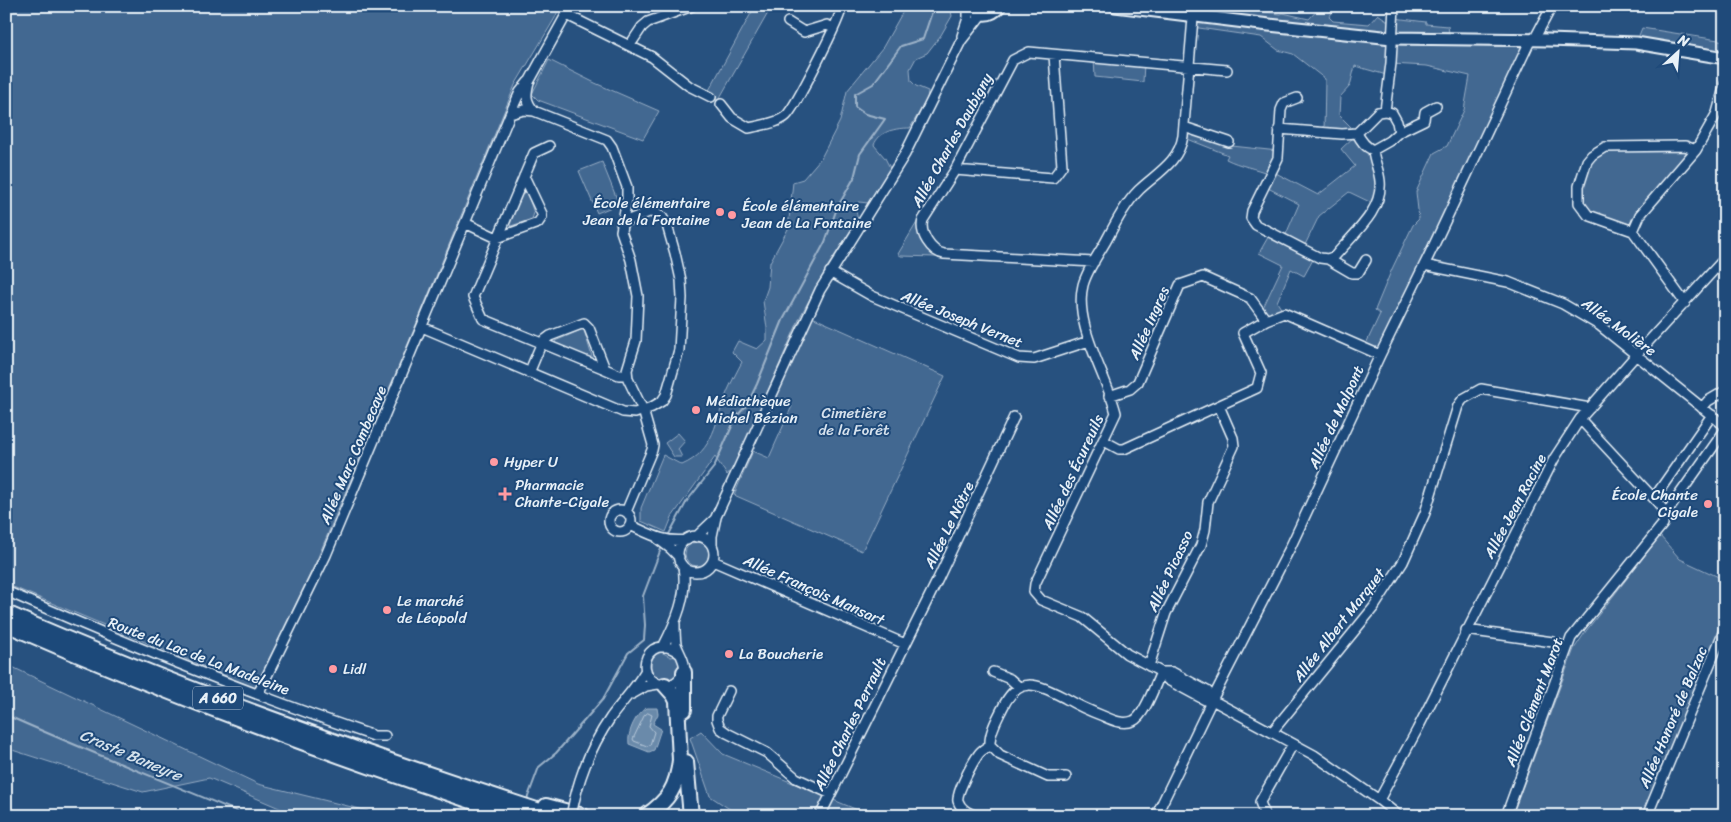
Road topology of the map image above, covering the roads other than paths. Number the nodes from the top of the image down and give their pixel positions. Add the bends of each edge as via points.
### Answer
1 (571, 6) edge
2 (692, 6) edge
3 (842, 6) edge
4 (969, 6) edge
5 (1114, 6) edge
6 (1394, 6) edge
7 (1552, 6) edge
8 (1001, 7) edge
9 (1193, 10) edge
10 (982, 14) junction
11 (567, 15) junction
12 (788, 22) dead end
13 (833, 28) junction
14 (1535, 35) junction
15 (1392, 38) junction
16 (961, 42) junction
17 (630, 45) junction
18 (1054, 55) junction
19 (1725, 58) edge
20 (1189, 67) junction
21 (1227, 70) dead end
22 (529, 82) junction
23 (1725, 84) edge
24 (711, 97) dead end
25 (1298, 98) dead end
26 (721, 104) dead end
27 (1436, 106) dead end
28 (1385, 110) junction
29 (534, 111) junction
30 (510, 114) junction
31 (1184, 127) junction
32 (1280, 129) junction
33 (1399, 132) junction
34 (1357, 133) junction
35 (1229, 142) dead end
36 (549, 146) dead end
37 (1373, 150) junction
38 (1696, 150) junction
39 (955, 170) junction
40 (524, 176) junction
41 (465, 224) junction
42 (621, 227) junction
43 (1633, 231) junction
44 (497, 238) junction
45 (1725, 258) edge
46 (1328, 260) junction
47 (1366, 260) dead end
48 (1094, 262) junction
49 (1424, 265) junction
50 (830, 272) junction
51 (1685, 303) junction
52 (1266, 320) junction
53 (422, 327) junction
54 (1089, 341) junction
55 (542, 342) junction
56 (1380, 355) junction
57 (1636, 355) junction
58 (605, 369) junction
59 (529, 373) junction
60 (627, 375) junction
61 (1725, 391) edge
62 (1109, 396) junction
63 (1219, 406) junction
64 (1590, 408) junction
65 (1702, 408) junction
66 (643, 410) junction
67 (1712, 415) junction
68 (1014, 417) dead end
69 (1580, 419) junction
70 (1725, 426) edge
71 (1725, 430) edge
72 (1104, 442) junction
73 (1654, 498) junction
74 (626, 512) junction
75 (1664, 512) junction
76 (716, 518) junction
77 (630, 525) junction
78 (696, 537) junction
79 (687, 540) junction
80 (672, 545) junction
81 (712, 546) junction
82 (679, 557) junction
83 (713, 561) junction
84 (683, 566) junction
85 (698, 572) junction
86 (684, 589) junction
87 (6, 591) edge
88 (6, 613) edge
89 (6, 624) edge
90 (675, 624) junction
91 (1725, 628) edge
92 (1466, 630) junction
93 (905, 644) junction
94 (663, 647) junction
95 (1567, 648) junction
96 (680, 654) junction
97 (1149, 666) junction
98 (646, 670) junction
99 (684, 672) junction
100 (993, 672) dead end
101 (1161, 672) junction
102 (662, 685) junction
103 (1019, 687) junction
104 (729, 692) dead end
105 (258, 694) junction
106 (627, 697) junction
107 (1212, 700) junction
108 (1272, 732) junction
109 (385, 736) dead end
110 (1293, 744) junction
111 (990, 745) junction
112 (380, 770) junction
113 (1066, 777) dead end
114 (831, 794) junction
115 (1379, 800) junction
116 (537, 807) junction
117 (517, 808) edge
118 (492, 816) edge
119 (556, 816) edge
120 (571, 816) edge
121 (584, 816) edge
122 (646, 816) edge
123 (691, 816) edge
124 (820, 816) edge
125 (976, 816) edge
126 (1156, 816) edge
127 (1265, 816) edge
128 (1398, 816) edge
129 (1506, 816) edge
130 (1647, 816) edge

1 - 11 street, Allée Marc Combecave
2 - 17 street via 648,22
3 - 13 street
4 - 10 main road
4 - 16 street
5 - 9 main road
6 - 15 street
7 - 14 street, Allée de Malpont
8 - 10 main road
9 - 15 main road via 1269,25
9 - 20 street, Allée des Écureuils
10 - 16 street
11 - 17 street
11 - 22 street, Allée Marc Combecave
12 - 13 street via 804,32 827,25
13 - 26 street via 785,116 749,128 732,118
14 - 15 main road
14 - 19 main road via 1636,43
14 - 49 street, Allée de Malpont
15 - 28 street
16 - 50 street via 905,154
17 - 24 street via 689,86
18 - 20 street, Allée Charles Daubigny
18 - 39 street, Allée Charles Daubigny via 1028,52 1013,60
18 - 39 street via 1062,166 1053,178
20 - 21 street
20 - 31 street, Allée des Écureuils
22 - 29 street, Allée Marc Combecave via 527,100
22 - 30 street, Allée Marc Combecave via 520,92
23 - 38 street via 1717,113
25 - 32 street via 1284,103
27 - 33 street via 1425,112 1424,120
28 - 33 street via 1392,113
28 - 34 street via 1378,112
29 - 30 street
29 - 42 street via 597,135 610,144 628,192
30 - 41 street, Allée Marc Combecave
31 - 35 street
31 - 48 street, Allée des Écureuils via 1175,158 1134,195
32 - 34 street
32 - 46 street via 1278,158 1251,218 1256,225
33 - 37 street
34 - 37 street
36 - 40 street via 534,153
37 - 46 street via 1380,179 1380,195 1374,211
38 - 43 street via 1640,215
38 - 43 street via 1685,146 1605,147 1592,154 1579,186 1579,203 1588,215
39 - 48 street, Allée Charles Daubigny via 922,225 924,234 938,253
40 - 44 street
40 - 44 street via 542,218 538,223
41 - 44 street
41 - 53 street, Allée Marc Combecave
42 - 60 street via 638,296 636,341
42 - 66 street via 649,212 662,217 672,243 682,289 682,331 668,392 662,401
43 - 51 street
44 - 55 street via 473,297 483,318
45 - 51 street, Allée Jean Racine
46 - 47 street via 1352,273 1358,273
48 - 54 street, Allée des Écureuils via 1084,282 1082,298
49 - 56 street, Allée de Malpont
49 - 57 street, Allée Molière via 1522,286 1599,325
50 - 54 street, Allée Joseph Vernet via 872,296 1019,358 1034,359
50 - 76 street
51 - 57 street, Allée Jean Racine
52 - 56 street via 1284,313
52 - 62 street, Allée Ingres via 1250,298 1203,277 1180,285 1138,382 1130,389
52 - 63 street via 1243,333 1261,373 1257,388
53 - 59 street
53 - 105 street, Allée Marc Combecave via 326,555
54 - 62 street, Allée des Écureuils
55 - 58 street
55 - 58 street via 584,323
55 - 59 street
56 - 107 street, Allée de Malpont via 1290,548
57 - 64 street, Allée Jean Racine
57 - 65 street, Allée Molière
58 - 60 street
59 - 66 street via 623,412
60 - 66 street
61 - 65 street
62 - 72 street, Allée des Écureuils via 1116,413
63 - 72 street via 1124,449
63 - 97 street, Allée Picasso via 1234,446 1208,502 1200,545 1166,613
64 - 69 street, Allée Jean Racine
64 - 108 street, Allée Albert Marquet via 1481,389 1463,399 1458,406 1425,513 1403,562 1374,607
65 - 67 street, Allée Molière
66 - 74 street via 653,440 652,450
67 - 70 street, Allée Molière
67 - 73 street
68 - 93 street, Allée Le Nôtre
69 - 73 street
69 - 92 street, Allée Jean Racine via 1550,466
71 - 75 street, Allée Clément Marot
72 - 97 street, Allée des Écureuils via 1034,592 1041,600 1082,617 1127,654
73 - 75 street
74 - 77 street via 630,516
74 - 77 street via 619,510 612,514 610,524 620,531
75 - 95 street, Allée Clément Marot via 1662,524 1571,638
76 - 78 street
76 - 81 street
77 - 80 street
78 - 79 street
78 - 81 street
79 - 80 street
79 - 82 street via 680,547
80 - 82 street
81 - 83 street
82 - 84 street
83 - 85 street via 707,569
83 - 93 street, Allée François Mansart
84 - 85 street
84 - 86 street
85 - 86 street
86 - 90 street
87 - 105 street, Route du Lac de La Madeleine
88 - 117 highway, A 660 via 154,674 327,739 432,775 457,779
89 - 112 highway, A 660 via 182,697
90 - 94 street
90 - 96 street
91 - 130 street, Allée Honoré de Balzac
92 - 95 street via 1553,642
92 - 115 street, Allée Jean Racine via 1418,730
93 - 114 street, Allée Charles Perrault
94 - 96 street via 670,647
94 - 98 street via 652,652
95 - 129 street, Allée Clément Marot
96 - 99 street via 684,659
97 - 101 street, Allée des Écureuils
98 - 102 street via 652,681
98 - 106 street
99 - 102 street via 677,682
99 - 123 highway
100 - 103 street
101 - 103 street via 1141,714 1128,722 1101,715 1039,685
101 - 107 street, Allée des Écureuils via 1168,680 1208,701
102 - 106 street via 646,686
102 - 122 highway via 677,702 680,760 677,780 668,798
103 - 111 street via 1006,700
104 - 114 street via 717,716 720,728 767,753 796,778
105 - 109 street, Route du Lac de La Madeleine via 374,736
106 - 120 street, bridge via 595,743
107 - 108 street, Allée des Écureuils
107 - 126 street, Allée de Malpont
108 - 110 street, Allée des Écureuils
110 - 115 street, Allée des Écureuils
110 - 127 street via 1260,802
111 - 113 street via 1000,755 1048,777
111 - 125 street via 979,753 958,798 964,810
112 - 117 highway, A 660
112 - 118 highway
114 - 124 street, Allée Charles Perrault
115 - 128 street, Allée des Écureuils
116 - 117 highway, A 660
116 - 119 highway, A 660
116 - 121 highway

